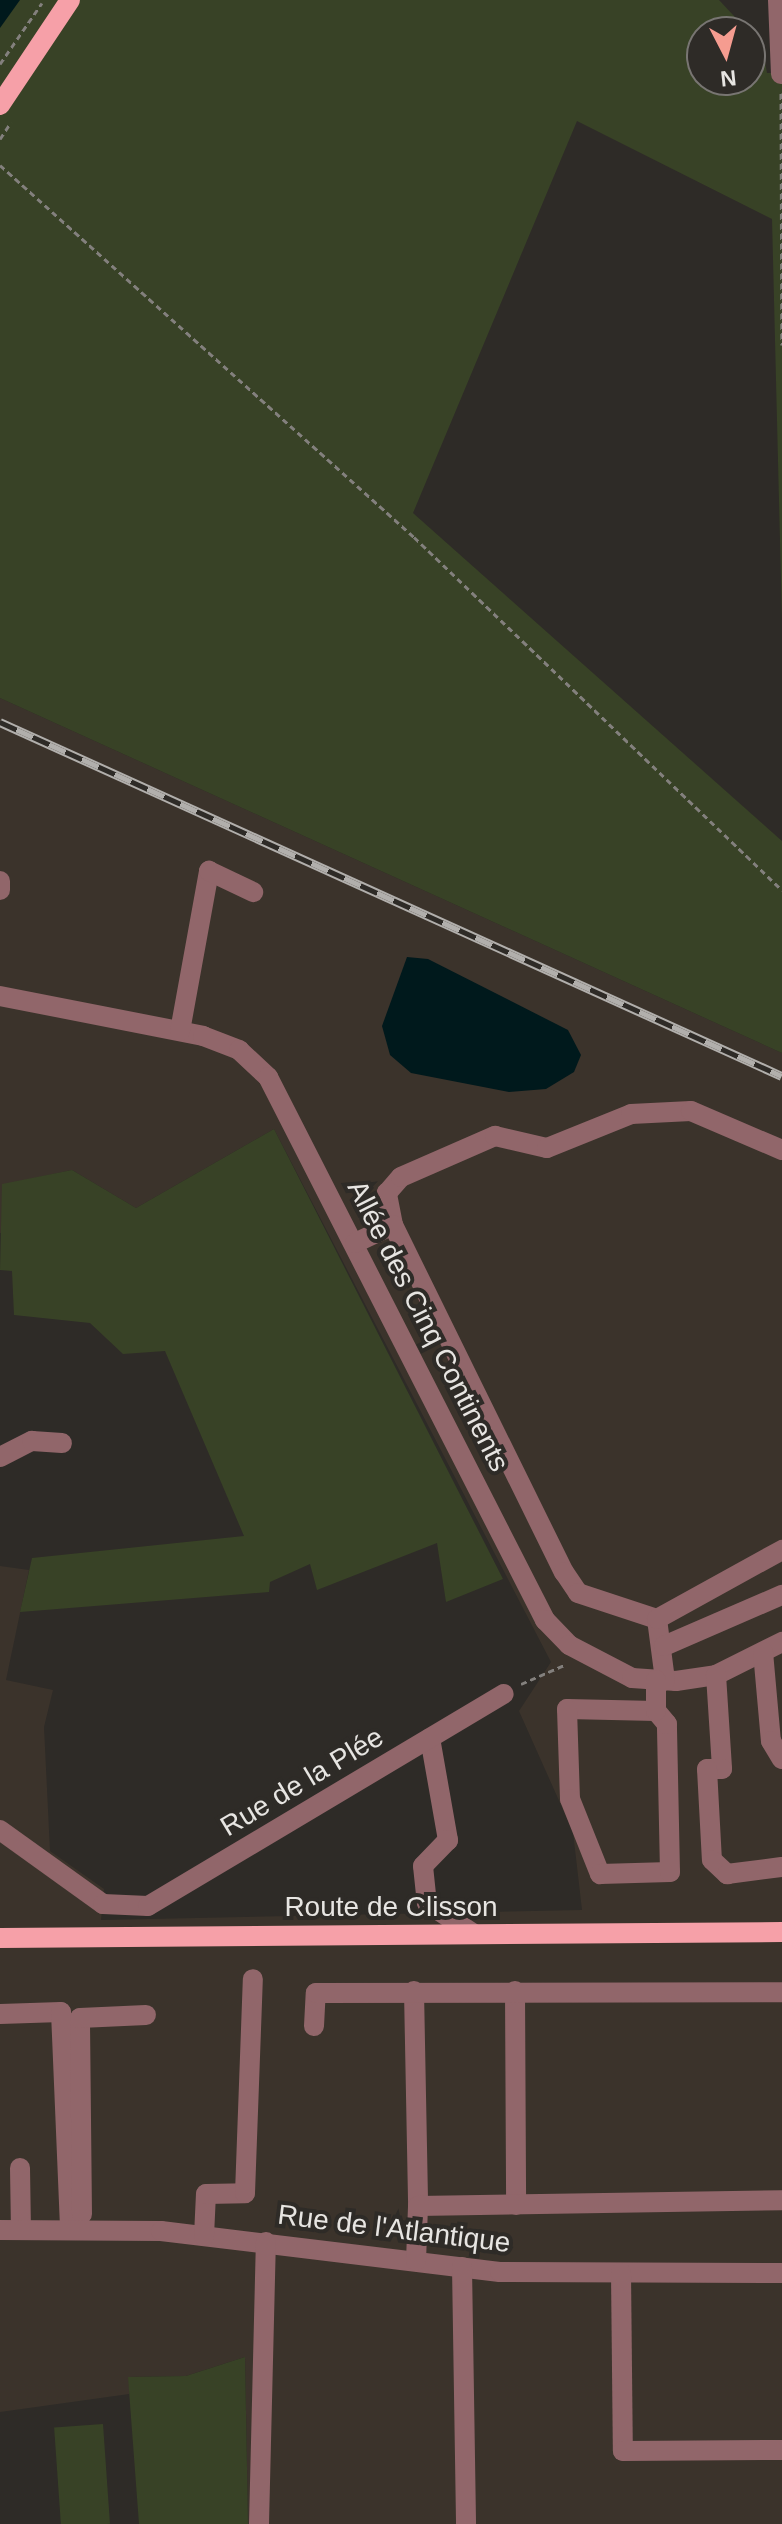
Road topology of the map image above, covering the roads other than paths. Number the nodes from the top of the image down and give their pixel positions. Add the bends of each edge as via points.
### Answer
1 (70, 0) edge
2 (778, 0) edge
3 (781, 74) edge
4 (0, 105) edge
5 (0, 881) edge
6 (0, 890) edge
7 (253, 892) dead end
8 (0, 996) edge
9 (180, 1031) junction
10 (782, 1150) edge
11 (393, 1225) junction
12 (355, 1243) junction
13 (62, 1443) dead end
14 (0, 1457) edge
15 (782, 1550) edge
16 (782, 1595) edge
17 (657, 1619) junction
18 (782, 1642) edge
19 (664, 1646) junction
20 (763, 1652) junction
21 (716, 1675) junction
22 (661, 1680) junction
23 (504, 1694) road end
24 (656, 1711) junction
25 (430, 1738) junction
26 (782, 1759) edge
27 (0, 1830) edge
28 (782, 1867) edge
29 (782, 1932) edge
30 (474, 1934) junction
31 (0, 1938) edge
32 (253, 1979) dead end
33 (414, 1991) junction
34 (515, 1991) junction
35 (782, 1992) edge
36 (0, 2014) edge
37 (146, 2015) dead end
38 (314, 2026) dead end
39 (20, 2168) dead end
40 (782, 2200) edge
41 (516, 2205) junction
42 (418, 2206) junction
43 (10, 2230) edge
44 (76, 2230) junction
45 (204, 2236) junction
46 (266, 2242) junction
47 (416, 2261) junction
48 (462, 2267) junction
49 (621, 2273) junction
50 (782, 2273) edge
51 (782, 2450) edge
52 (259, 2524) edge
53 (466, 2524) edge

1 - 4 main road
2 - 3 street
5 - 6 street
7 - 9 street via 209,871
8 - 9 street, Allée des Cinq Continents
9 - 12 street, Allée des Cinq Continents via 239,1050 268,1077
10 - 11 street via 691,1111 631,1114 547,1148 495,1136 401,1177 387,1193
11 - 12 street
11 - 17 street via 578,1593
12 - 22 street, Allée des Cinq Continents via 545,1620 578,1651 632,1678
13 - 14 street via 32,1441
15 - 17 street
16 - 19 street
17 - 19 street
18 - 20 street, Allée des Cinq Continents
19 - 22 street
20 - 21 street, Allée des Cinq Continents
20 - 26 street via 771,1741
21 - 22 street, Allée des Cinq Continents
21 - 28 street via 722,1769 707,1769 712,1860 727,1874
22 - 24 street
23 - 25 street, Rue de la Plée
24 - 24 street via 567,1709 570,1799 600,1874 670,1872 667,1724
25 - 27 street, Rue de la Plée via 148,1906 103,1904
25 - 30 street via 448,1840 423,1866 427,1903
29 - 30 main road, Route de Clisson
30 - 31 main road, Route de Clisson
32 - 45 street via 245,2193 206,2194
33 - 34 street
33 - 38 street via 316,1993
33 - 42 street
34 - 35 street
34 - 41 street
36 - 44 street via 61,2012
37 - 44 street via 80,2018
39 - 43 street
40 - 41 street
41 - 42 street
42 - 47 street
43 - 44 street, Rue de l'Atlantique
44 - 45 street, Rue de l'Atlantique
45 - 46 street, Rue de l'Atlantique
46 - 47 street, Rue de l'Atlantique
46 - 52 street
47 - 48 street, Rue de l'Atlantique
48 - 49 street, Rue de l'Atlantique
48 - 53 street
49 - 50 street, Rue de l'Atlantique
49 - 51 street via 623,2451

